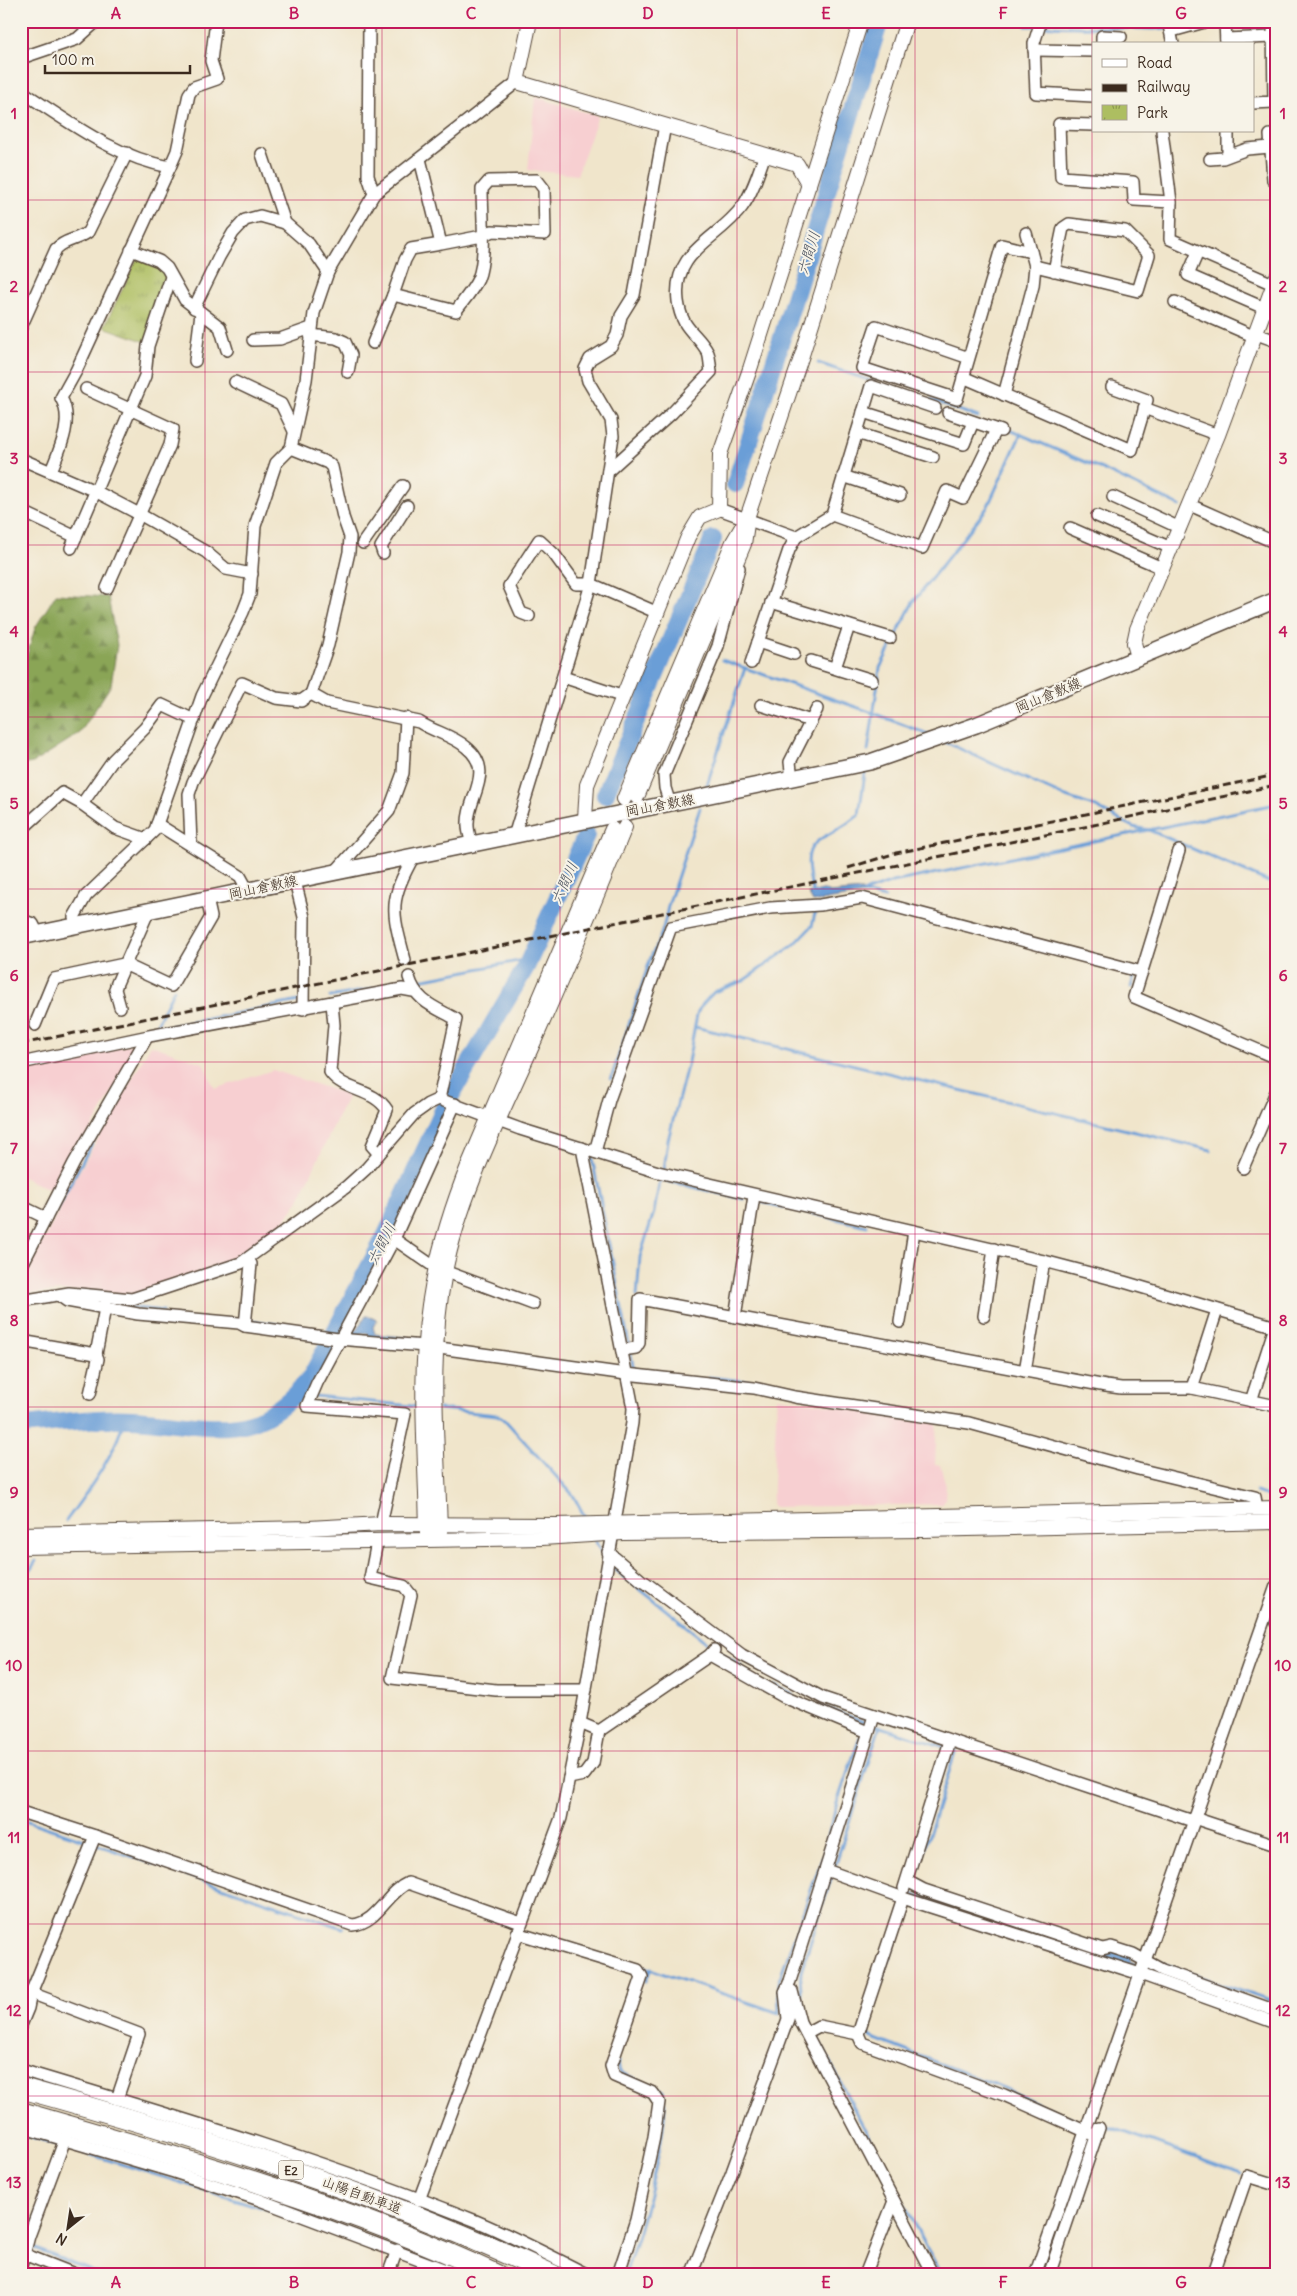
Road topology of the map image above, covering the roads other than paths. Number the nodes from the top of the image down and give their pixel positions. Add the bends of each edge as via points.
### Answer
1 (97, 21) edge
2 (216, 21) edge
3 (369, 21) edge
4 (530, 21) edge
5 (861, 21) edge
6 (907, 21) edge
7 (1208, 21) edge
8 (1225, 21) edge
9 (1273, 21) edge
10 (1040, 24) edge
11 (1170, 26) edge
12 (1120, 37) dead end
13 (1273, 37) junction
14 (1226, 41) edge
15 (1102, 42) edge
16 (1173, 42) edge
17 (1034, 50) junction
18 (1092, 52) edge
19 (21, 58) edge
20 (517, 82) junction
21 (21, 91) edge
22 (1092, 96) edge
23 (1254, 103) edge
24 (665, 125) junction
25 (1092, 125) edge
26 (1162, 132) edge
27 (1228, 132) edge
28 (1270, 135) dead end
29 (822, 147) junction
30 (1270, 147) junction
31 (127, 152) junction
32 (262, 154) dead end
33 (765, 154) junction
34 (1228, 154) junction
35 (420, 159) junction
36 (1210, 160) dead end
37 (797, 164) junction
38 (170, 167) junction
39 (1276, 181) edge
40 (809, 185) junction
41 (374, 194) junction
42 (1172, 202) junction
43 (285, 223) junction
44 (1026, 234) dead end
45 (482, 236) junction
46 (441, 244) junction
47 (131, 250) junction
48 (1031, 252) junction
49 (1198, 252) junction
50 (1035, 266) junction
51 (1054, 271) junction
52 (328, 272) junction
53 (171, 277) junction
54 (1274, 286) edge
55 (393, 295) junction
56 (1174, 302) dead end
57 (1264, 308) junction
58 (198, 311) junction
59 (21, 327) edge
60 (310, 331) junction
61 (1254, 334) junction
62 (253, 340) dead end
63 (1276, 341) edge
64 (373, 343) dead end
65 (227, 350) dead end
66 (969, 358) junction
67 (195, 361) dead end
68 (348, 372) dead end
69 (963, 377) junction
70 (235, 382) dead end
71 (1112, 387) dead end
72 (86, 388) dead end
73 (1004, 395) junction
74 (935, 408) dead end
75 (1144, 408) junction
76 (131, 409) junction
77 (863, 412) junction
78 (948, 413) dead end
79 (973, 422) junction
80 (294, 431) junction
81 (857, 433) junction
82 (1218, 435) junction
83 (291, 448) junction
84 (933, 457) dead end
85 (21, 459) edge
86 (51, 471) junction
87 (608, 471) junction
88 (843, 476) junction
89 (403, 486) dead end
90 (96, 491) junction
91 (900, 495) dead end
92 (1113, 497) dead end
93 (1190, 505) junction
94 (407, 506) dead end
95 (719, 509) junction
96 (21, 511) edge
97 (141, 515) junction
98 (832, 515) junction
99 (1097, 516) dead end
100 (748, 518) junction
101 (1070, 528) dead end
102 (1180, 528) junction
103 (76, 537) junction
104 (350, 537) junction
105 (796, 537) junction
106 (364, 543) junction
107 (1276, 543) edge
108 (744, 544) junction
109 (71, 548) dead end
110 (1171, 548) junction
111 (1162, 568) junction
112 (252, 574) junction
113 (591, 584) junction
114 (107, 588) dead end
115 (1276, 600) edge
116 (771, 602) junction
117 (658, 613) junction
118 (528, 616) dead end
119 (849, 626) junction
120 (890, 638) dead end
121 (758, 642) junction
122 (794, 654) dead end
123 (1138, 657) junction
124 (811, 661) dead end
125 (751, 663) dead end
126 (835, 668) junction
127 (563, 677) junction
128 (872, 680) dead end
129 (311, 694) junction
130 (624, 697) junction
131 (761, 705) dead end
132 (817, 709) dead end
133 (406, 718) junction
134 (194, 720) junction
135 (811, 721) junction
136 (792, 779) junction
137 (82, 804) junction
138 (670, 804) junction
139 (585, 819) junction
140 (157, 824) junction
141 (618, 828) dead end
142 (21, 830) edge
143 (514, 836) junction
144 (146, 839) junction
145 (191, 844) junction
146 (472, 845) junction
147 (1179, 852) dead end
148 (414, 856) junction
149 (336, 871) junction
150 (295, 881) junction
151 (246, 891) junction
152 (207, 899) junction
153 (149, 910) junction
154 (21, 920) edge
155 (76, 925) junction
156 (27, 938) edge
157 (405, 960) dead end
158 (124, 964) junction
159 (1138, 971) junction
160 (303, 1003) junction
161 (332, 1003) junction
162 (120, 1007) dead end
163 (35, 1025) dead end
164 (150, 1036) junction
165 (1276, 1058) edge
166 (21, 1063) edge
167 (1276, 1092) edge
168 (448, 1101) junction
169 (494, 1118) junction
170 (590, 1151) junction
171 (379, 1154) junction
172 (1242, 1168) dead end
173 (754, 1196) junction
174 (21, 1206) edge
175 (46, 1218) junction
176 (914, 1231) junction
177 (394, 1240) junction
178 (994, 1249) junction
179 (25, 1250) edge
180 (247, 1259) junction
181 (1044, 1261) junction
182 (21, 1267) edge
183 (440, 1270) junction
184 (21, 1301) edge
185 (106, 1304) junction
186 (533, 1304) dead end
187 (1217, 1310) junction
188 (984, 1316) dead end
189 (735, 1317) junction
190 (245, 1322) junction
191 (900, 1322) dead end
192 (1275, 1327) edge
193 (339, 1339) junction
194 (21, 1341) edge
195 (430, 1347) junction
196 (626, 1349) junction
197 (96, 1354) junction
198 (626, 1370) junction
199 (1025, 1371) junction
200 (1192, 1388) junction
201 (90, 1394) dead end
202 (1251, 1401) junction
203 (1276, 1406) edge
204 (1257, 1508) junction
205 (1276, 1508) edge
206 (1276, 1522) edge
207 (381, 1524) junction
208 (433, 1524) junction
209 (598, 1530) junction
210 (21, 1534) edge
211 (434, 1540) junction
212 (377, 1542) junction
213 (21, 1548) edge
214 (608, 1552) junction
215 (1276, 1586) edge
216 (715, 1648) junction
217 (586, 1690) junction
218 (580, 1723) junction
219 (871, 1724) junction
220 (599, 1731) junction
221 (949, 1746) junction
222 (569, 1778) junction
223 (21, 1812) edge
224 (1194, 1820) junction
225 (93, 1841) junction
226 (1276, 1845) edge
227 (832, 1872) junction
228 (912, 1883) junction
229 (906, 1898) junction
230 (519, 1928) junction
231 (1142, 1968) junction
232 (790, 1982) junction
233 (31, 1993) junction
234 (1276, 2011) edge
235 (1276, 2023) edge
236 (21, 2025) edge
237 (810, 2031) junction
238 (858, 2034) junction
239 (21, 2070) edge
240 (21, 2088) edge
241 (117, 2099) junction
242 (21, 2112) edge
243 (21, 2127) edge
244 (1090, 2131) junction
245 (63, 2144) junction
246 (1276, 2185) edge
247 (419, 2200) junction
248 (894, 2201) junction
249 (24, 2253) edge
250 (396, 2254) junction
251 (1049, 2274) edge
252 (77, 2275) edge
253 (388, 2275) edge
254 (459, 2275) edge
255 (497, 2275) edge
256 (553, 2275) edge
257 (588, 2275) edge
258 (618, 2275) edge
259 (691, 2275) edge
260 (865, 2275) edge
261 (934, 2275) edge
262 (1035, 2275) edge
263 (1213, 2275) edge

1 - 19 street via 77,39
2 - 38 street via 211,61 217,79 194,87 189,94 177,151
3 - 41 street via 368,176
4 - 20 street
5 - 29 street
6 - 100 street
7 - 11 street
8 - 14 street
9 - 13 street
10 - 17 street
11 - 16 street
12 - 15 street via 1102,36
13 - 14 street
13 - 23 street via 1274,102
17 - 18 street
17 - 22 street via 1036,93
20 - 24 street
20 - 35 street
21 - 31 street via 99,142
24 - 33 street
24 - 87 street via 634,295 621,316 611,346 590,360 585,370 611,420 613,436
25 - 42 street via 1059,124 1061,177 1133,182 1134,200
26 - 42 street
27 - 34 street
28 - 30 street
29 - 37 street
29 - 40 street
30 - 34 street
30 - 39 street
31 - 38 street
31 - 59 street via 88,232 56,249
32 - 43 street
33 - 37 street
33 - 87 street via 743,206 697,248 684,263 680,277 678,300 684,324 708,354 711,372 672,413
34 - 36 street
35 - 41 street
35 - 46 street
37 - 40 street
38 - 47 street
40 - 95 street via 720,454
41 - 52 street
42 - 49 street via 1170,239
43 - 52 street via 309,244
43 - 58 street via 260,216 245,220 219,256
44 - 48 street
45 - 45 street via 482,189 489,181 537,180 544,189 545,234 492,231
45 - 46 street
45 - 55 street via 482,265 478,279 456,311
46 - 55 street via 411,249
47 - 53 street via 159,261
47 - 86 street via 61,398 66,408 63,443
48 - 50 street
48 - 66 street via 1002,245
49 - 54 street
49 - 57 street via 1188,275
50 - 51 street
50 - 73 street via 1033,286
51 - 51 street via 1138,291 1149,255 1125,231 1069,224 1063,228
52 - 60 street
53 - 58 street via 185,300
53 - 76 street via 148,346 145,376
54 - 57 street
55 - 64 street
56 - 61 street
57 - 61 street
58 - 65 street via 220,328
58 - 67 street
60 - 62 street via 280,339
60 - 68 street via 346,342 351,355
60 - 80 street via 306,380
61 - 63 street
61 - 82 street
66 - 69 street
66 - 69 street via 876,326 862,368 957,399
69 - 73 street
70 - 80 street via 281,404
71 - 75 street via 1147,400
72 - 76 street
73 - 75 street via 1132,450
74 - 77 street via 871,386
75 - 82 street
76 - 90 street
76 - 97 street via 173,429 170,445
77 - 79 street via 964,444
77 - 81 street
78 - 79 street
79 - 98 street via 1000,431 963,498 947,491 922,548
80 - 83 street
81 - 84 street
81 - 88 street
82 - 93 street
83 - 104 street via 332,467 342,517
83 - 112 street via 276,463 261,506 255,526
85 - 86 street
86 - 90 street
87 - 113 street
88 - 91 street
88 - 98 street
89 - 106 street
90 - 97 street
90 - 103 street
92 - 102 street
93 - 102 street
93 - 107 street
94 - 106 street via 381,547 385,554
95 - 100 street
95 - 117 street via 700,517 696,523
96 - 103 street
97 - 112 street via 206,552 226,569
97 - 114 street
98 - 105 street
99 - 110 street
100 - 105 street
100 - 108 street
100 - 108 street via 734,542 631,798
101 - 111 street
102 - 110 street
103 - 109 street
104 - 106 street
104 - 129 street via 341,594
105 - 116 street
108 - 138 street via 718,646 664,776
110 - 111 street
111 - 123 street via 1137,629 1134,643
112 - 134 street via 250,594 243,612 202,696
113 - 117 street
113 - 118 street via 576,584 539,540 509,586 520,614
113 - 127 street
115 - 123 main road, 岡山倉敷線
116 - 119 street
116 - 121 street
117 - 130 street
119 - 120 street
119 - 126 street
121 - 122 street
121 - 125 street
123 - 136 main road, 岡山倉敷線 via 927,744 870,762
124 - 126 street
126 - 128 street
127 - 130 street
127 - 143 street
129 - 133 street via 327,703
129 - 145 street via 301,702 276,698 242,683 189,794
130 - 139 street via 587,785
131 - 135 street
132 - 135 street
133 - 146 street via 458,741 468,748 478,763 480,779 468,826
133 - 149 street via 403,773 389,811
134 - 137 street via 162,705 145,728 113,760
134 - 140 street
135 - 136 street via 790,762
136 - 138 main road, 岡山倉敷線
137 - 142 street via 62,793
137 - 144 street via 115,828
138 - 139 main road, 岡山倉敷線
139 - 143 main road, 岡山倉敷線
140 - 144 street
140 - 145 street
141 - 169 street
143 - 146 main road, 岡山倉敷線
144 - 155 street via 86,896 74,917
145 - 151 street via 240,876
146 - 148 main road, 岡山倉敷線
147 - 159 street
148 - 149 main road, 岡山倉敷線
148 - 157 street via 399,885 394,907
149 - 150 main road, 岡山倉敷線
150 - 151 main road, 岡山倉敷線
150 - 160 street via 304,917
151 - 152 main road, 岡山倉敷線
152 - 153 main road, 岡山倉敷線
152 - 158 street via 211,917 171,986
153 - 155 main road, 岡山倉敷線
153 - 158 street
154 - 156 street via 33,924
155 - 156 main road, 岡山倉敷線
158 - 162 street via 115,989
158 - 163 street via 54,979
159 - 165 street via 1134,996
159 - 170 street via 862,898 770,908 671,927
160 - 161 street
160 - 164 street
161 - 168 street via 402,989 410,983 428,1004 456,1019
161 - 171 street via 334,1026 330,1072 343,1084 371,1094 387,1110 372,1146
164 - 166 street
164 - 175 street via 74,1163
167 - 172 street
168 - 169 street
168 - 171 street via 428,1104 414,1114
168 - 177 street
169 - 170 street
169 - 183 street via 448,1219
170 - 173 street via 664,1174
170 - 196 street
171 - 180 street via 346,1187
173 - 176 street
173 - 189 street
174 - 175 street
175 - 179 street
176 - 178 street
176 - 191 street
177 - 183 street
177 - 193 street
178 - 181 street
178 - 188 street
179 - 182 street
180 - 185 street via 132,1299
180 - 190 street via 251,1264
181 - 187 street
181 - 199 street
183 - 186 street
183 - 195 street
184 - 185 street via 77,1294
185 - 190 street
185 - 197 street
187 - 192 street
187 - 200 street
189 - 196 street via 640,1299 639,1343 636,1348
189 - 199 street
190 - 193 street
192 - 202 street
193 - 195 street
193 - 207 street via 308,1406 405,1414
194 - 197 street
195 - 198 street
195 - 208 street
196 - 198 street
197 - 201 street via 98,1359
198 - 204 street via 969,1423 1255,1497
198 - 209 street via 633,1408 632,1423
199 - 200 street via 1122,1388
200 - 202 street
202 - 203 street
204 - 205 street
204 - 209 street
206 - 209 street
207 - 208 street
207 - 210 street
208 - 209 street
208 - 211 street
209 - 211 street
209 - 214 street
211 - 212 street
212 - 213 street
212 - 217 street via 370,1578 404,1586 411,1595 392,1678 496,1690
214 - 216 street
214 - 217 street
215 - 224 street
216 - 219 street via 763,1668
216 - 219 street via 784,1697
216 - 220 street
217 - 218 street
218 - 220 street
218 - 222 street
219 - 221 street
219 - 227 street
220 - 222 street via 593,1763 584,1775
221 - 224 street
221 - 228 street
222 - 230 street via 561,1818
223 - 225 street
224 - 226 street
224 - 231 street
225 - 230 street via 352,1925 361,1924 378,1911 399,1887 408,1883
225 - 233 street
227 - 229 street
227 - 232 street
228 - 229 street
228 - 231 street via 924,1890 1102,1949 1111,1946 1133,1954
229 - 231 street
229 - 238 street
230 - 247 street
230 - 258 street via 638,1970 642,1977 611,2066 614,2076 653,2093 659,2102 636,2220
231 - 234 street via 1162,1970
231 - 235 street
231 - 244 street
232 - 237 street via 794,2004
232 - 259 street via 785,1992 788,2019
233 - 236 street
233 - 241 street via 139,2034
237 - 238 street via 819,2026
237 - 248 street
238 - 244 street via 862,2043 1004,2095
239 - 241 street
240 - 256 highway, 山陽自動車道 / E2 via 301,2173 416,2215
241 - 247 street via 304,2158
242 - 255 highway, 山陽自動車道 / E2 via 282,2191 403,2235
243 - 245 street
244 - 251 street
244 - 262 street
245 - 249 street
245 - 250 street via 257,2199
246 - 263 street via 1247,2176
247 - 257 street via 477,2222
248 - 260 street
248 - 261 street
249 - 252 street
250 - 253 street
250 - 254 street

